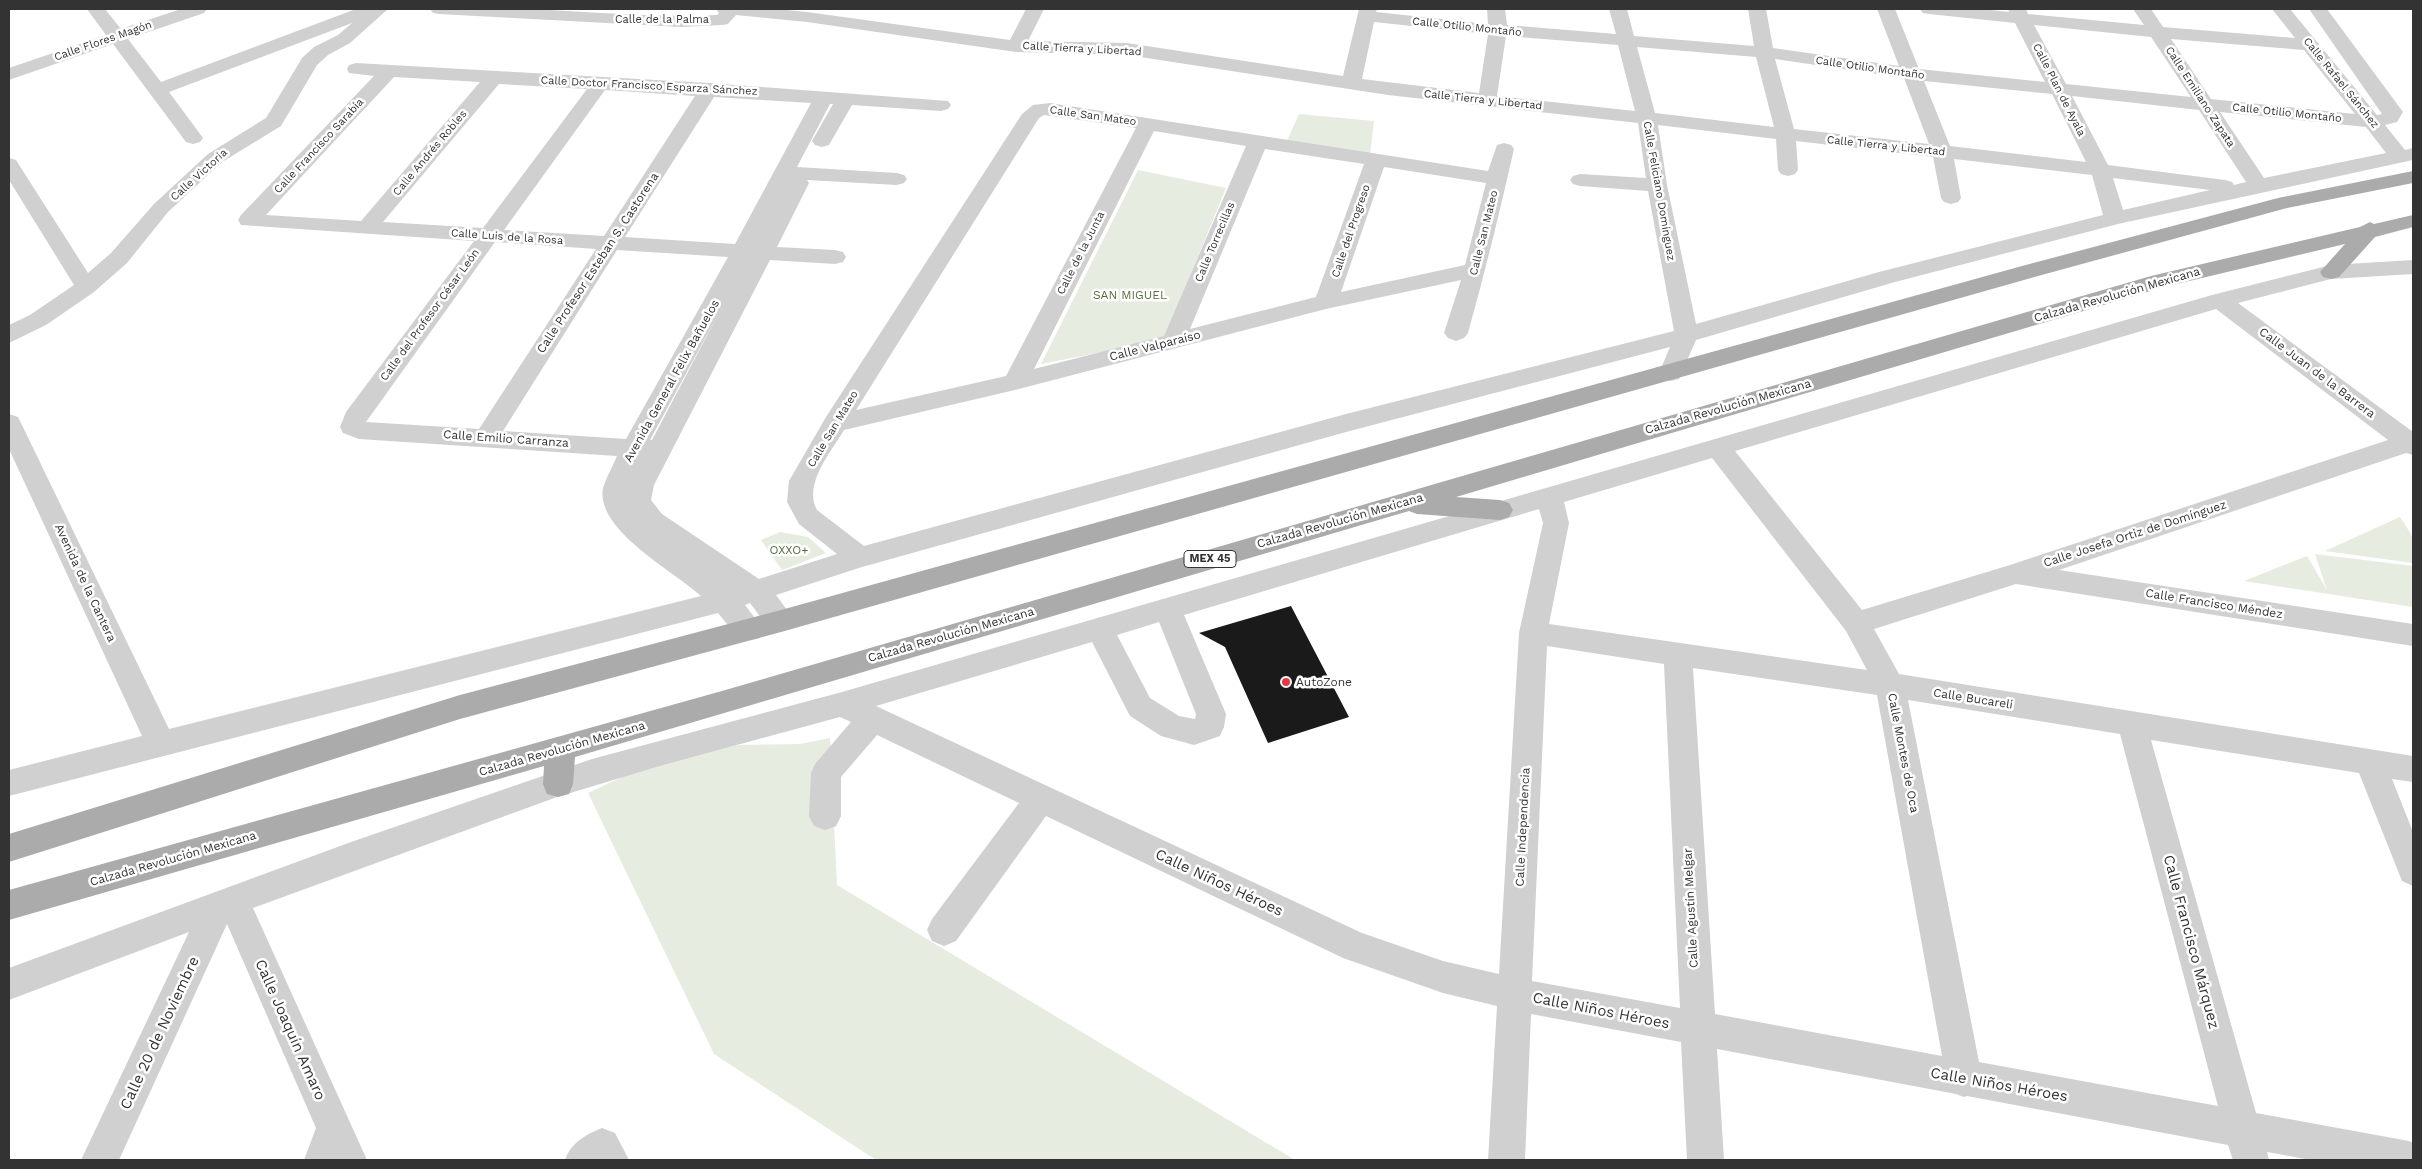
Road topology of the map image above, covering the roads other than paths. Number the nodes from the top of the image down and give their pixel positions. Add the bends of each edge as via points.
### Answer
1 (96, 9) edge
2 (198, 9) edge
3 (372, 9) edge
4 (379, 9) edge
5 (439, 9) edge
6 (728, 9) edge
7 (1035, 9) edge
8 (1496, 9) edge
9 (1618, 9) edge
10 (1757, 9) edge
11 (1886, 9) edge
12 (1929, 9) edge
13 (2142, 9) edge
14 (2281, 9) edge
15 (2318, 9) edge
16 (768, 12) edge
17 (1368, 13) edge
18 (2020, 13) edge
19 (640, 15) edge
20 (1498, 30) junction
21 (2158, 32) junction
22 (117, 37) junction
23 (1626, 41) junction
24 (2310, 44) junction
25 (1016, 46) junction
26 (1764, 52) junction
27 (356, 70) dead end
28 (389, 72) junction
29 (9, 74) edge
30 (1912, 74) junction
31 (494, 78) junction
32 (600, 84) junction
33 (1351, 84) junction
34 (709, 89) junction
35 (157, 90) junction
36 (2059, 90) junction
37 (835, 97) junction
38 (1487, 101) junction
39 (2206, 104) junction
40 (941, 105) dead end
41 (1647, 119) junction
42 (2372, 122) junction
43 (1148, 124) junction
44 (1786, 135) junction
45 (193, 138) dead end
46 (1258, 141) junction
47 (1504, 149) dead end
48 (1942, 152) junction
49 (1376, 160) junction
50 (2409, 163) edge
51 (9, 164) edge
52 (1788, 170) dead end
53 (2101, 171) junction
54 (794, 172) junction
55 (898, 179) dead end
56 (1497, 179) junction
57 (1580, 180) dead end
58 (1657, 185) junction
59 (2250, 187) junction
60 (1951, 198) dead end
61 (2115, 218) junction
62 (249, 220) joint
63 (2413, 220) edge
64 (366, 228) junction
65 (2370, 229) junction
66 (487, 236) junction
67 (610, 243) junction
68 (754, 252) junction
69 (835, 256) dead end
70 (2413, 267) edge
71 (1475, 270) junction
72 (2331, 272) junction
73 (86, 287) junction
74 (2220, 300) junction
75 (1326, 302) junction
76 (1456, 334) dead end
77 (1686, 334) junction
78 (9, 335) edge
79 (1173, 342) junction
80 (1671, 373) junction
81 (1015, 382) junction
82 (835, 423) junction
83 (352, 427) joint
84 (12, 438) edge
85 (486, 438) junction
86 (2412, 443) edge
87 (633, 448) junction
88 (1718, 448) junction
89 (660, 450) junction
90 (1549, 496) junction
91 (1398, 503) junction
92 (628, 505) junction
93 (1500, 510) junction
94 (860, 557) junction
95 (2014, 574) junction
96 (757, 592) junction
97 (724, 601) junction
98 (1167, 608) junction
99 (781, 621) junction
100 (1856, 623) junction
101 (1099, 628) junction
102 (750, 630) junction
103 (1533, 633) junction
104 (2413, 635) edge
105 (1678, 656) junction
106 (1890, 685) junction
107 (842, 704) junction
108 (873, 718) junction
109 (2132, 724) junction
110 (161, 744) junction
111 (561, 749) junction
112 (2370, 762) junction
113 (2413, 769) edge
114 (9, 783) edge
115 (558, 784) junction
116 (194, 789) junction
117 (1041, 798) junction
118 (825, 816) dead end
119 (9, 830) edge
120 (9, 848) edge
121 (2413, 871) edge
122 (74, 887) junction
123 (226, 902) junction
124 (9, 905) edge
125 (9, 914) edge
126 (944, 930) dead end
127 (9, 984) edge
128 (1514, 994) junction
129 (1698, 1029) junction
130 (1964, 1079) junction
131 (2246, 1145) edge
132 (335, 1150) edge
133 (100, 1160) edge
134 (1506, 1160) edge
135 (1705, 1160) edge
136 (2410, 1160) edge

1 - 22 street
2 - 22 street, Calle Flores Magón
3 - 35 street
4 - 73 street, Calle Victoria via 344,39 321,51 309,62 274,122 215,158 161,208 119,258
5 - 19 street, Calle de la Palma
6 - 16 street, Calle Tierra y Libertad
6 - 19 street, Calle de la Palma via 722,20 680,22
7 - 25 street
8 - 20 street
9 - 23 street, Calle Feliciano Domínguez
10 - 26 street
11 - 30 street
12 - 18 street
13 - 21 street, Calle Emiliano Zapata
14 - 24 street, Calle Rafael Sánchez
15 - 42 street via 2392,112 2390,118
16 - 25 street, Calle Tierra y Libertad via 904,22
17 - 20 street, Calle Otilio Montaño
17 - 33 street
18 - 21 street
18 - 36 street, Calle Plan de Ayala
20 - 23 street, Calle Otilio Montaño
20 - 38 street
21 - 24 street
21 - 39 street, Calle Emiliano Zapata
22 - 29 street, Calle Flores Magón
22 - 35 street
23 - 26 street, Calle Otilio Montaño
23 - 41 street, Calle Feliciano Domínguez
24 - 42 street, Calle Rafael Sánchez
25 - 33 street, Calle Tierra y Libertad via 1127,49
26 - 30 street, Calle Otilio Montaño
26 - 44 street
27 - 28 street, Calle Doctor Francisco Esparza Sánchez
28 - 31 street, Calle Doctor Francisco Esparza Sánchez
28 - 62 street, Calle Francisco Sarabia
30 - 36 street, Calle Otilio Montaño
30 - 48 street
31 - 32 street, Calle Doctor Francisco Esparza Sánchez
31 - 64 street, Calle Andrés Robles
32 - 34 street, Calle Doctor Francisco Esparza Sánchez
32 - 66 street, Calle del Profesor César León
33 - 38 street, Calle Tierra y Libertad
34 - 37 street, Calle Doctor Francisco Esparza Sánchez
34 - 67 street, Calle Profesor Esteban S. Castorena
35 - 45 street
36 - 39 street, Calle Otilio Montaño
36 - 53 street, Calle Plan de Ayala
37 - 40 street, Calle Doctor Francisco Esparza Sánchez
37 - 54 street, Avenida General Félix Bañuelos
38 - 41 street, Calle Tierra y Libertad
39 - 42 street, Calle Otilio Montaño
39 - 59 street, Calle Emiliano Zapata
41 - 44 street, Calle Tierra y Libertad
41 - 58 street, Calle Feliciano Domínguez
42 - 50 street, Calle Rafael Sánchez
43 - 46 street, Calle San Mateo
43 - 81 street, Calle de la Junta
43 - 82 street, Calle San Mateo via 1050,109 1040,109 1032,114
44 - 48 street, Calle Tierra y Libertad
44 - 52 street
46 - 49 street, Calle San Mateo
46 - 79 street, Calle Torrecillas
47 - 56 street
48 - 53 street, Calle Tierra y Libertad
48 - 60 street
49 - 56 street, Calle San Mateo
49 - 75 street, Calle del Progreso
50 - 59 street
50 - 80 main road via 2285,202
51 - 73 street
53 - 59 street, Calle Tierra y Libertad
53 - 61 street, Calle Plan de Ayala
54 - 55 street
54 - 68 street, Avenida General Félix Bañuelos
56 - 71 street, Calle San Mateo
57 - 58 street
58 - 77 street, Calle Feliciano Domínguez
59 - 61 street
61 - 77 street via 1887,276
62 - 64 street, Calle Luis de la Rosa
63 - 65 main road, Calzada Revolución Mexicana / MEX 45
64 - 66 street, Calle Luis de la Rosa
65 - 72 main road
65 - 91 main road, Calzada Revolución Mexicana / MEX 45 via 2159,281
66 - 67 street, Calle Luis de la Rosa
66 - 83 street, Calle del Profesor César León via 355,418
67 - 68 street, Calle Luis de la Rosa
67 - 85 street, Calle Profesor Esteban S. Castorena
68 - 69 street, Calle Luis de la Rosa
68 - 87 street, Avenida General Félix Bañuelos
68 - 89 street, Avenida General Félix Bañuelos
70 - 72 street
71 - 75 street, Calle Valparaíso
71 - 76 street, Calle San Mateo
72 - 74 street
73 - 78 street, Calle Victoria via 38,320
74 - 86 street, Calle Juan de la Barrera
74 - 88 street
75 - 79 street, Calle Valparaíso
77 - 80 street
77 - 94 street via 1346,423
79 - 81 street, Calle Valparaíso
80 - 99 main road
81 - 82 street, Calle Valparaíso
82 - 94 street, Calle San Mateo via 802,481 800,502 808,517
83 - 85 street, Calle Emilio Carranza
84 - 110 street, Avenida de la Cantera
85 - 87 street, Calle Emilio Carranza
86 - 95 street, Calle Josefa Ortiz de Domínguez
87 - 89 street, Calle Emilio Carranza
87 - 92 street, Avenida General Félix Bañuelos via 616,489
88 - 90 street
88 - 100 street, Calle Montes de Oca
89 - 92 street, Avenida General Félix Bañuelos
90 - 93 street
90 - 103 street, Calle Independencia via 1556,523
91 - 93 main road
91 - 111 main road, Calzada Revolución Mexicana / MEX 45
92 - 96 street
92 - 97 street via 634,529
93 - 98 street
94 - 96 street
95 - 100 street, Calle Josefa Ortiz de Domínguez
95 - 104 street, Calle Francisco Méndez
96 - 97 street
96 - 99 street
97 - 102 street
97 - 110 street
98 - 101 street
98 - 101 street via 1211,714 1208,727 1194,732 1172,727 1140,707
99 - 102 main road
100 - 106 street, Calle Montes de Oca
101 - 107 street
102 - 116 main road via 460,707
103 - 105 street, Calle Bucareli
103 - 128 street, Calle Independencia
105 - 106 street, Calle Bucareli
105 - 129 street, Calle Agustín Melgar
106 - 109 street, Calle Bucareli
106 - 130 street, Calle Montes de Oca
107 - 108 street, Calle Niños Héroes
107 - 115 street
108 - 117 street, Calle Niños Héroes
108 - 118 street via 826,773
109 - 112 street, Calle Bucareli
109 - 131 street, Calle Francisco Márquez
110 - 114 street
111 - 115 main road
111 - 122 main road, Calzada Revolución Mexicana / MEX 45
112 - 113 street, Calle Bucareli
112 - 121 street
115 - 123 street
116 - 119 main road
116 - 120 main road
117 - 126 street
117 - 128 street, Calle Niños Héroes via 1355,947 1443,977
122 - 124 main road, Calzada Revolución Mexicana / MEX 45
122 - 125 main road
123 - 127 street
123 - 132 street, Calle Joaquín Amaro
123 - 133 street, Calle 20 de Noviembre
128 - 129 street, Calle Niños Héroes
128 - 134 street, Calle Independencia
129 - 130 street, Calle Niños Héroes
129 - 135 street, Calle Agustín Melgar
130 - 131 street, Calle Niños Héroes
131 - 136 street, Calle Niños Héroes

